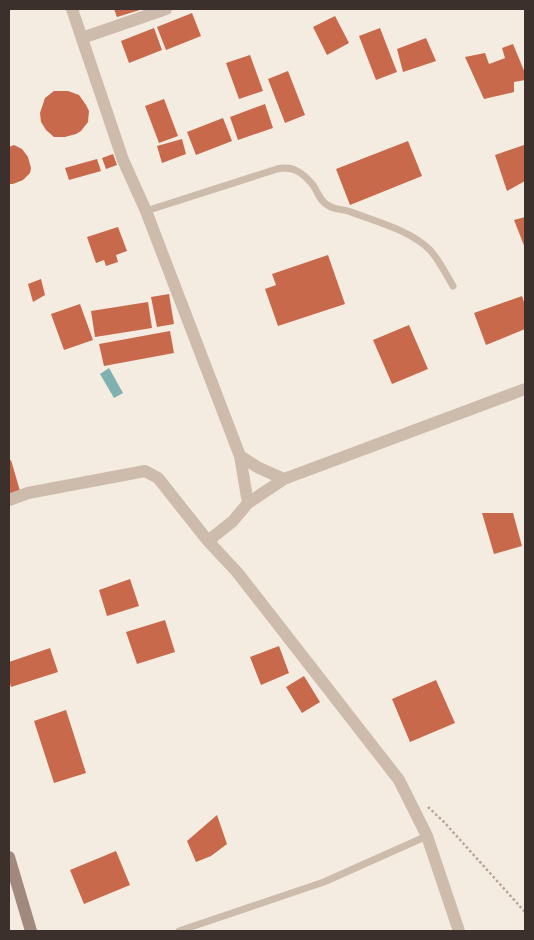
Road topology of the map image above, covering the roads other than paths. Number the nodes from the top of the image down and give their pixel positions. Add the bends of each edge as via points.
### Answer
1 (72, 9) edge
2 (166, 9) edge
3 (82, 38) junction
4 (146, 211) junction
5 (453, 286) dead end
6 (525, 389) edge
7 (240, 456) junction
8 (284, 480) junction
9 (9, 500) edge
10 (248, 503) junction
11 (208, 541) junction
12 (427, 836) junction
13 (9, 857) edge
14 (31, 931) edge
15 (179, 931) edge
16 (459, 931) edge

1 - 3 street
2 - 3 street
3 - 4 street via 123,160
4 - 5 lane via 277,169 295,168 313,185 327,206 345,209 401,231 425,245
4 - 7 street
6 - 8 street
7 - 8 street
7 - 10 street
8 - 10 street
9 - 11 street via 28,493 145,471 158,478
10 - 11 street via 234,521
11 - 12 street via 237,572 399,780
12 - 15 lane via 324,882
12 - 16 street
13 - 14 main road

